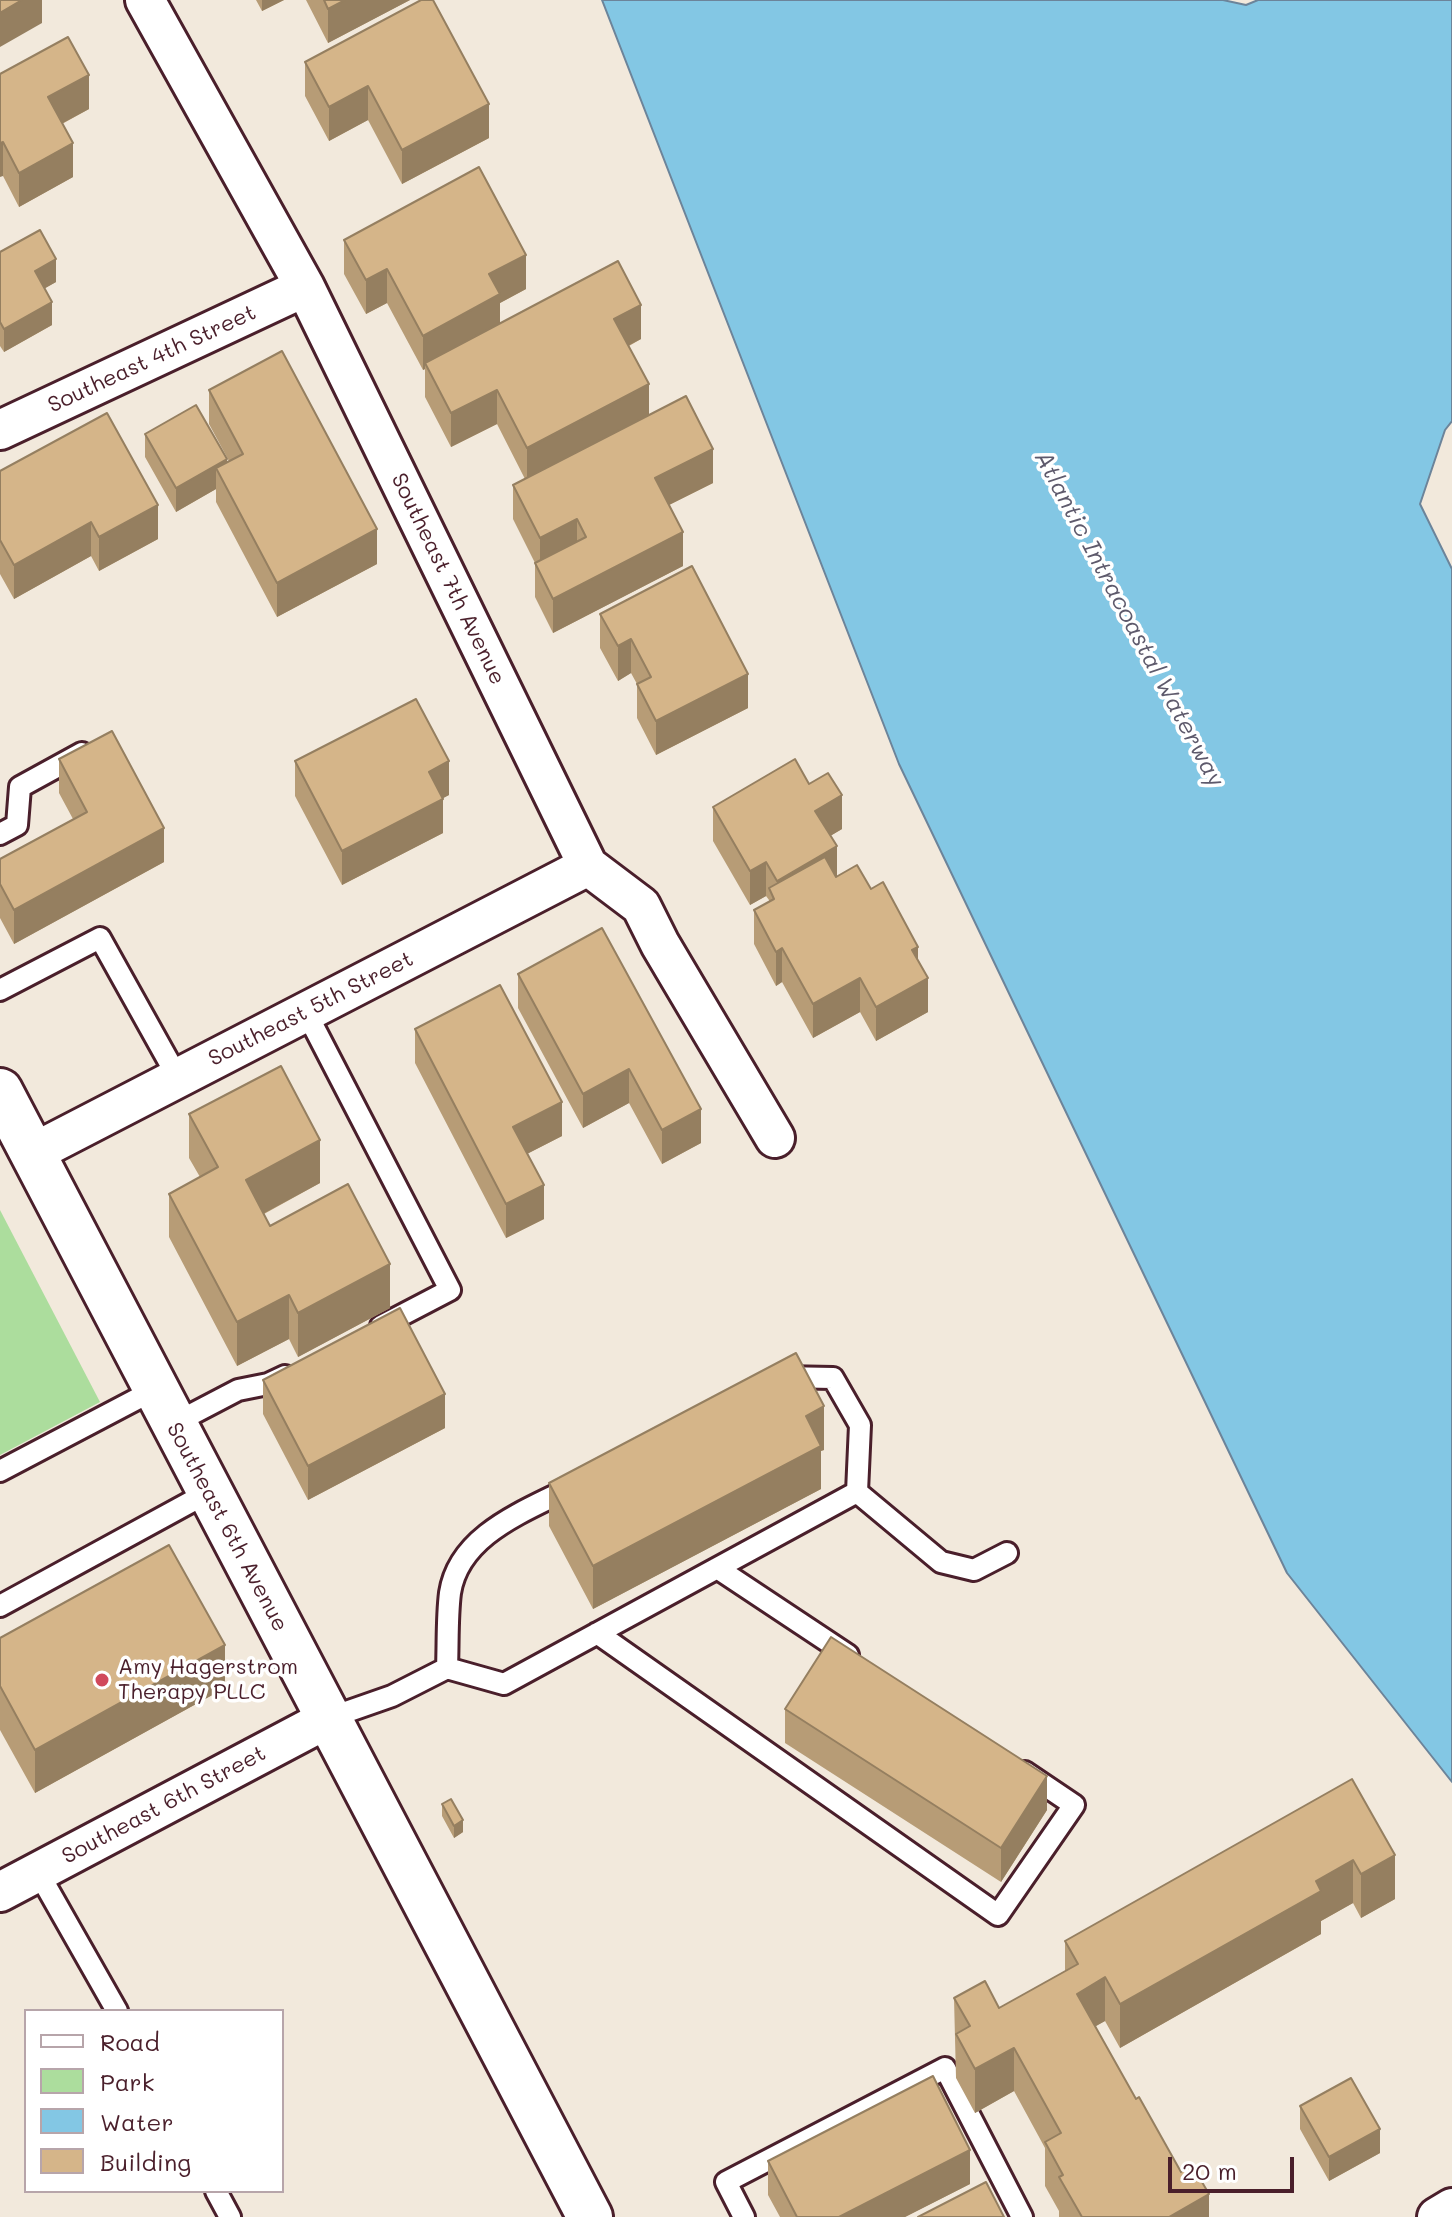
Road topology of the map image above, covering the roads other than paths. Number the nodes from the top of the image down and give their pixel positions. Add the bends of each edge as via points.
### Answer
1 (145, 0) edge
2 (305, 287) junction
3 (0, 430) edge
4 (89, 748) edge
5 (0, 834) edge
6 (588, 866) junction
7 (0, 990) edge
8 (306, 1012) junction
9 (178, 1078) junction
10 (0, 1091) edge
11 (775, 1138) dead end
12 (33, 1153) junction
13 (366, 1334) edge
14 (296, 1370) edge
15 (769, 1384) edge
16 (164, 1406) junction
17 (0, 1471) edge
18 (587, 1479) edge
19 (209, 1492) junction
20 (857, 1492) junction
21 (1007, 1553) dead end
22 (717, 1568) junction
23 (0, 1606) edge
24 (597, 1633) junction
25 (862, 1665) edge
26 (447, 1668) junction
27 (329, 1718) junction
28 (1008, 1761) edge
29 (38, 1872) junction
30 (0, 1892) edge
31 (116, 2009) edge
32 (217, 2193) edge
33 (1452, 2208) edge
34 (230, 2217) edge
35 (590, 2217) edge
36 (744, 2217) edge
37 (1022, 2217) edge
38 (1437, 2217) edge

1 - 2 street, Southeast 7th Avenue
2 - 3 street, Southeast 4th Street
2 - 6 street, Southeast 7th Avenue
4 - 5 lane via 20,787 17,825
6 - 8 street, Southeast 5th Street
6 - 11 street, Southeast 7th Avenue via 641,906
7 - 9 lane via 100,938
8 - 9 street, Southeast 5th Street
8 - 13 lane via 450,1290
9 - 12 street, Southeast 5th Street
10 - 12 main road, Southeast 6th Avenue
12 - 16 main road, Southeast 6th Avenue
14 - 16 lane via 268,1384
15 - 20 lane via 783,1376 833,1378 860,1425
16 - 17 lane
16 - 19 main road, Southeast 6th Avenue
18 - 26 lane via 504,1522 480,1539 461,1563 451,1590
19 - 23 lane
19 - 27 main road, Southeast 6th Avenue
20 - 21 lane via 941,1562 974,1570
20 - 22 lane
22 - 24 lane
22 - 25 lane
24 - 26 lane via 504,1684
24 - 28 lane via 998,1915 1074,1805
26 - 27 lane via 392,1696
27 - 29 street, Southeast 6th Street
27 - 35 main road, Southeast 6th Avenue
29 - 30 street, Southeast 6th Street
29 - 31 lane
32 - 34 lane
33 - 38 street
36 - 37 lane via 726,2182 945,2068

